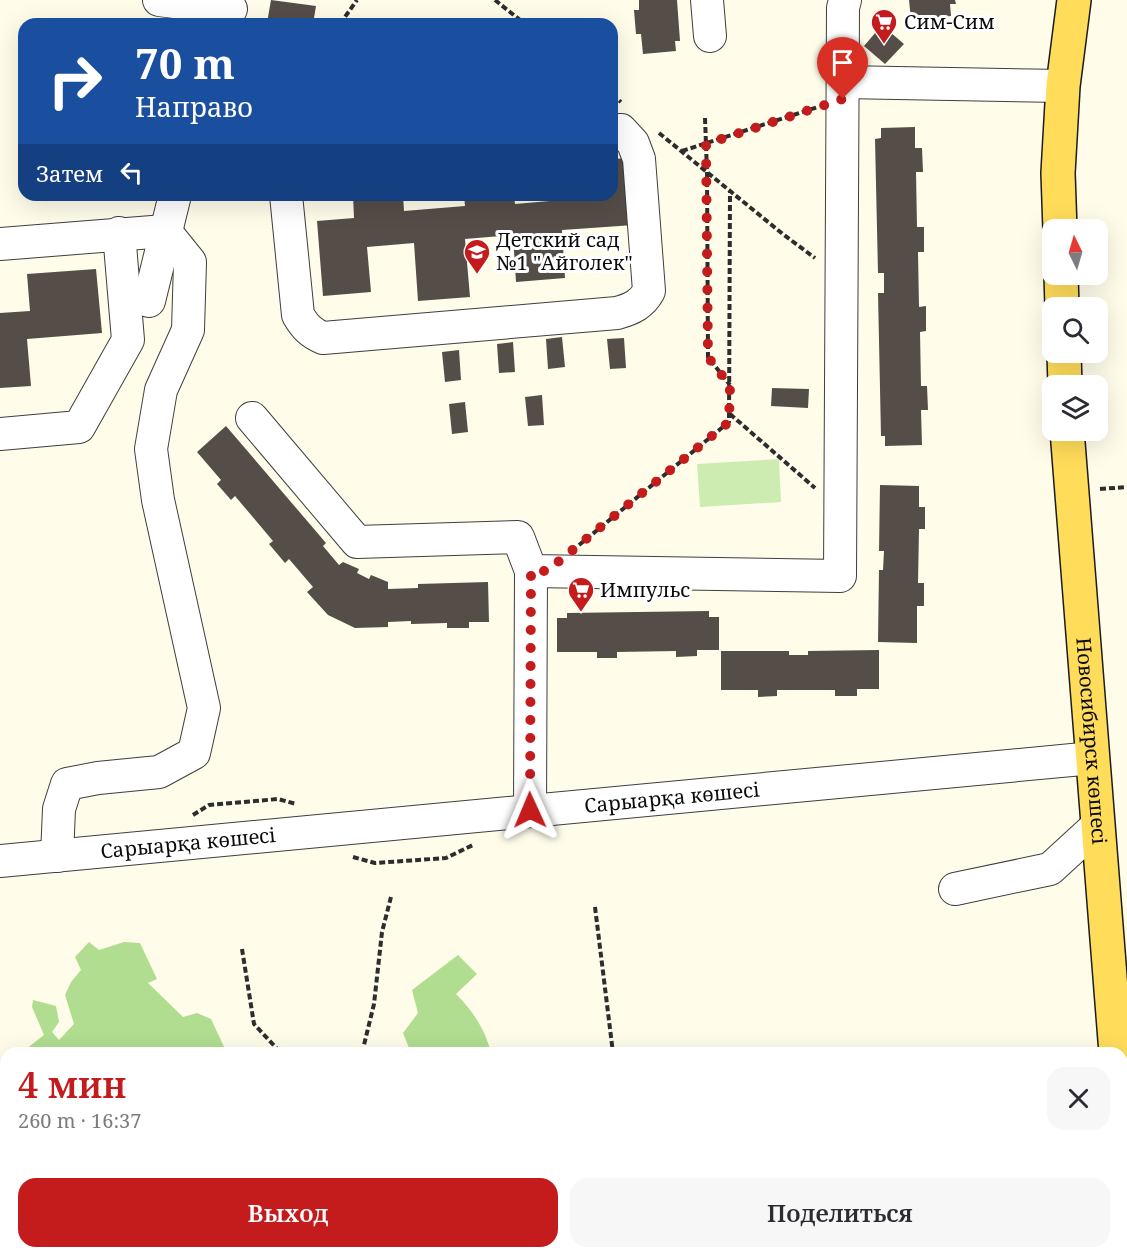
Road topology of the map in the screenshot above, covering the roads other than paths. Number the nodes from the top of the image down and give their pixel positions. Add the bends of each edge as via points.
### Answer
1 (159, 0) edge
2 (707, 0) edge
3 (845, 0) edge
4 (1074, 0) edge
5 (230, 11) edge
6 (710, 36) dead end
7 (1064, 86) junction
8 (843, 91) junction
9 (621, 120) edge
10 (173, 201) edge
11 (287, 201) edge
12 (1060, 219) edge
13 (165, 231) junction
14 (119, 234) junction
15 (0, 244) edge
16 (149, 301) dead end
17 (252, 418) dead end
18 (0, 434) edge
19 (1068, 441) edge
20 (539, 571) junction
21 (1093, 758) junction
22 (530, 810) junction
23 (1098, 825) junction
24 (57, 856) junction
25 (0, 861) edge
26 (955, 889) dead end
27 (1116, 1047) edge

1 - 5 street
2 - 6 street
3 - 8 street
4 - 7 main road
7 - 8 street
7 - 12 main road via 1058,173
8 - 20 street via 840,576
9 - 11 street via 621,130 633,143 639,159 649,291 633,309 618,313 323,338 312,334 298,315
10 - 13 street
13 - 14 street
13 - 16 street
13 - 24 street via 190,262 188,330 161,390 151,449 158,500 204,708 194,753 177,763 159,772 68,784 59,809
14 - 15 street
14 - 18 street via 128,340 79,427
17 - 20 street via 357,542 518,537
19 - 21 main road, Новосибирск көшесі
20 - 22 street
21 - 22 street, Сарыарқа көшесі
21 - 23 main road, Новосибирск көшесі
22 - 24 street, Сарыарқа көшесі
23 - 26 street via 1050,869
23 - 27 main road, Новосибирск көшесі
24 - 25 street, Сарыарқа көшесі

